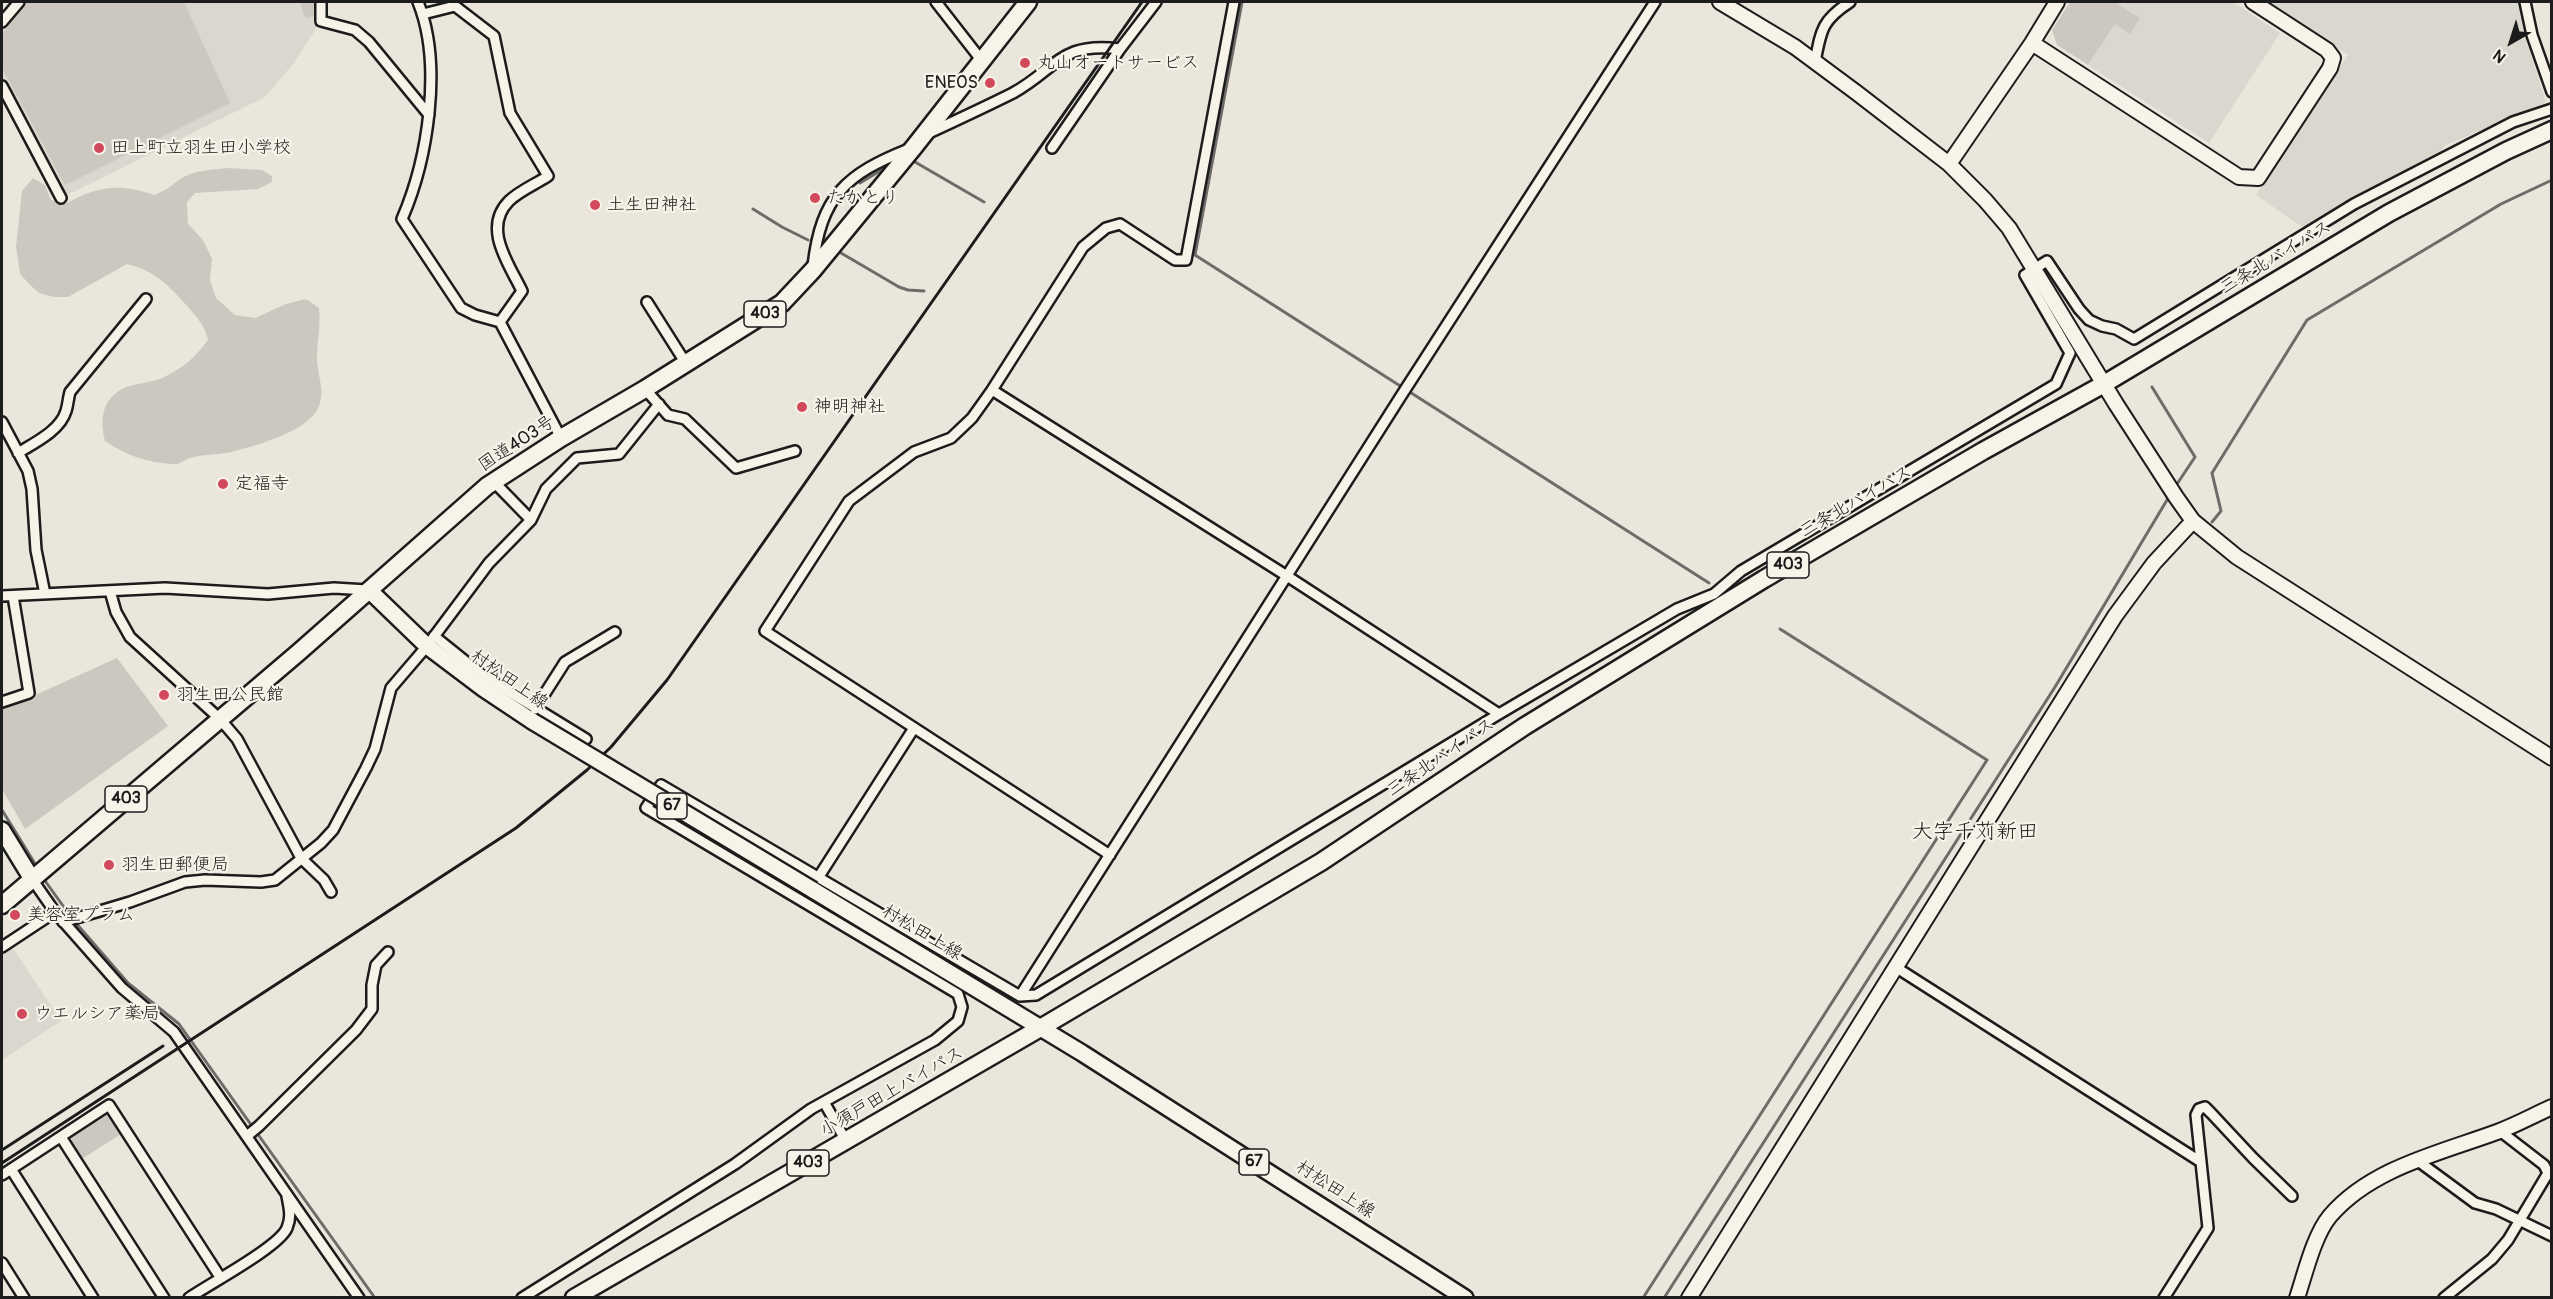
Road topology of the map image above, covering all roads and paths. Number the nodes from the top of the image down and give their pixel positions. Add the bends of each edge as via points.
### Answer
1 (19, 2) edge
2 (321, 2) edge
3 (418, 2) edge
4 (936, 2) edge
5 (1028, 2) edge
6 (1156, 2) edge
7 (1234, 2) edge
8 (1655, 2) edge
9 (1720, 2) edge
10 (1850, 2) edge
11 (2057, 2) edge
12 (2253, 2) edge
13 (2525, 2) edge
14 (423, 14) junction
15 (2, 22) edge
16 (2032, 43) junction
17 (1120, 49) junction
18 (982, 61) junction
19 (1815, 62) junction
20 (2, 86) edge
21 (2552, 92) edge
22 (2552, 108) edge
23 (429, 115) junction
24 (2552, 130) edge
25 (919, 142) junction
26 (1052, 148) dead end
27 (1949, 164) junction
28 (61, 198) dead end
29 (2034, 268) junction
30 (813, 270) junction
31 (146, 299) dead end
32 (647, 302) dead end
33 (500, 322) junction
34 (685, 362) junction
35 (2104, 384) junction
36 (645, 388) junction
37 (992, 390) junction
38 (659, 404) junction
39 (2, 422) edge
40 (561, 438) junction
41 (795, 451) dead end
42 (18, 453) junction
43 (494, 482) junction
44 (531, 520) junction
45 (2193, 521) junction
46 (1287, 576) junction
47 (369, 590) junction
48 (110, 591) junction
49 (45, 594) junction
50 (2, 596) edge
51 (13, 596) junction
52 (615, 632) dead end
53 (431, 641) junction
54 (2, 702) edge
55 (1499, 714) junction
56 (533, 715) junction
57 (220, 719) junction
58 (914, 728) junction
59 (586, 739) dead end
60 (2552, 758) edge
61 (2, 830) edge
62 (1110, 855) junction
63 (301, 858) junction
64 (32, 879) junction
65 (816, 884) junction
66 (331, 892) dead end
67 (2, 905) edge
68 (55, 912) junction
69 (63, 922) junction
70 (2, 947) edge
71 (388, 952) dead end
72 (1896, 968) junction
73 (1020, 996) junction
74 (1042, 1028) junction
75 (824, 1102) junction
76 (2552, 1107) edge
77 (2500, 1131) junction
78 (247, 1136) junction
79 (61, 1137) junction
80 (846, 1141) junction
81 (2418, 1161) junction
82 (2201, 1162) junction
83 (11, 1169) junction
84 (2, 1175) edge
85 (286, 1191) junction
86 (2292, 1196) dead end
87 (2520, 1222) junction
88 (2552, 1236) edge
89 (2, 1263) edge
90 (220, 1277) junction
91 (22, 1297) edge
92 (93, 1298) edge
93 (164, 1298) edge
94 (189, 1298) edge
95 (359, 1298) edge
96 (522, 1298) edge
97 (574, 1298) edge
98 (1465, 1298) edge
99 (1689, 1298) edge
100 (2164, 1298) edge
101 (2297, 1298) edge
102 (2444, 1298) edge

1 - 15 street
2 - 23 street via 321,21 355,30 369,42
3 - 14 street
4 - 18 street
5 - 18 highway, 国道403号 / 403
6 - 17 street
7 - 37 street via 1186,260 1175,260 1120,224 1106,228 1083,247
8 - 46 street
9 - 19 street
10 - 19 street via 1825,22
11 - 16 street
12 - 16 street via 2327,50 2333,58 2330,69 2258,178 2239,177
13 - 21 street
14 - 23 street via 432,79
14 - 33 street via 455,6 494,36 510,113 548,176 509,201 501,213 498,243 522,291
16 - 27 street
17 - 25 street via 1088,48 1062,57 1016,91
17 - 26 street
18 - 25 highway, 国道403号 / 403
19 - 27 street
20 - 28 street
22 - 29 street via 2513,122 2354,204 2134,339 2089,320 2047,261
23 - 33 street via 414,190 402,219 461,308
24 - 35 highway, 三条北バイパス / 403 via 2389,213
25 - 30 highway, 国道403号 / 403
25 - 30 street via 840,188 818,232
27 - 29 street via 2009,228
29 - 35 street
29 - 55 street via 2025,275 2070,353 2055,384 1741,572 1714,594 1677,609
30 - 34 highway, 国道403号 / 403 via 783,303
31 - 42 street via 70,392 66,411 51,431
32 - 34 street
33 - 40 street
34 - 36 highway, 国道403号 / 403
35 - 45 street
35 - 74 highway, 三条北バイパス / 403 via 1764,579 1525,726 1321,862
36 - 38 street
36 - 40 highway, 国道403号 / 403
37 - 46 street
37 - 58 street via 951,438 914,452 849,501 765,631
38 - 41 street via 668,415 685,419 736,468
38 - 44 street via 619,454 577,458 546,489
39 - 42 street
40 - 43 highway, 国道403号 / 403
42 - 49 street via 32,489 36,550
43 - 44 street
43 - 47 highway, 国道403号 / 403
44 - 53 street via 489,563
45 - 60 street via 2237,557
45 - 72 street via 2154,563 2115,616
46 - 55 street
46 - 62 street
47 - 48 street via 334,588 268,594 165,588
47 - 53 main road, 村松田上線 / 67
47 - 57 highway, 国道403号 / 403
48 - 49 street
48 - 57 street via 130,637
49 - 51 street
50 - 51 street
51 - 54 street via 29,693
52 - 56 street via 565,662
53 - 56 main road, 村松田上線 / 67 via 484,689
53 - 63 street via 391,688 375,749 333,830
55 - 73 street via 1035,995
56 - 59 street
56 - 65 main road, 村松田上線 / 67, bridge
57 - 63 street via 237,738
57 - 64 highway, 国道403号 / 403
58 - 62 street
58 - 65 street
61 - 64 main road
62 - 73 street
63 - 66 street
63 - 69 street via 275,880 185,882
64 - 67 highway, 国道403号 / 403
64 - 68 street
65 - 73 street
65 - 74 main road, 村松田上線 / 67
65 - 75 street via 661,784 646,808 958,994 962,1007 958,1021 935,1040
68 - 69 street
68 - 70 street
69 - 78 street via 122,988 174,1032
71 - 78 street via 376,965 372,1009 356,1030
72 - 82 street
72 - 99 street
74 - 80 highway, 小須戸田上バイパス / 403
74 - 98 main road, 村松田上線 / 67
75 - 80 street
75 - 96 street via 735,1164
76 - 77 street
77 - 81 street
77 - 87 street via 2544,1165 2548,1173
78 - 85 street
79 - 83 street
79 - 90 street via 109,1105
79 - 93 street
80 - 97 highway, 小須戸田上バイパス / 403
81 - 87 street via 2475,1203
81 - 101 street via 2373,1181 2328,1218
82 - 86 street via 2196,1115 2205,1107
82 - 100 street via 2208,1228
83 - 84 street
83 - 92 street
85 - 90 street via 291,1215 286,1230 264,1250
85 - 95 street
87 - 88 street
87 - 102 street via 2492,1259
89 - 91 street
90 - 94 street

